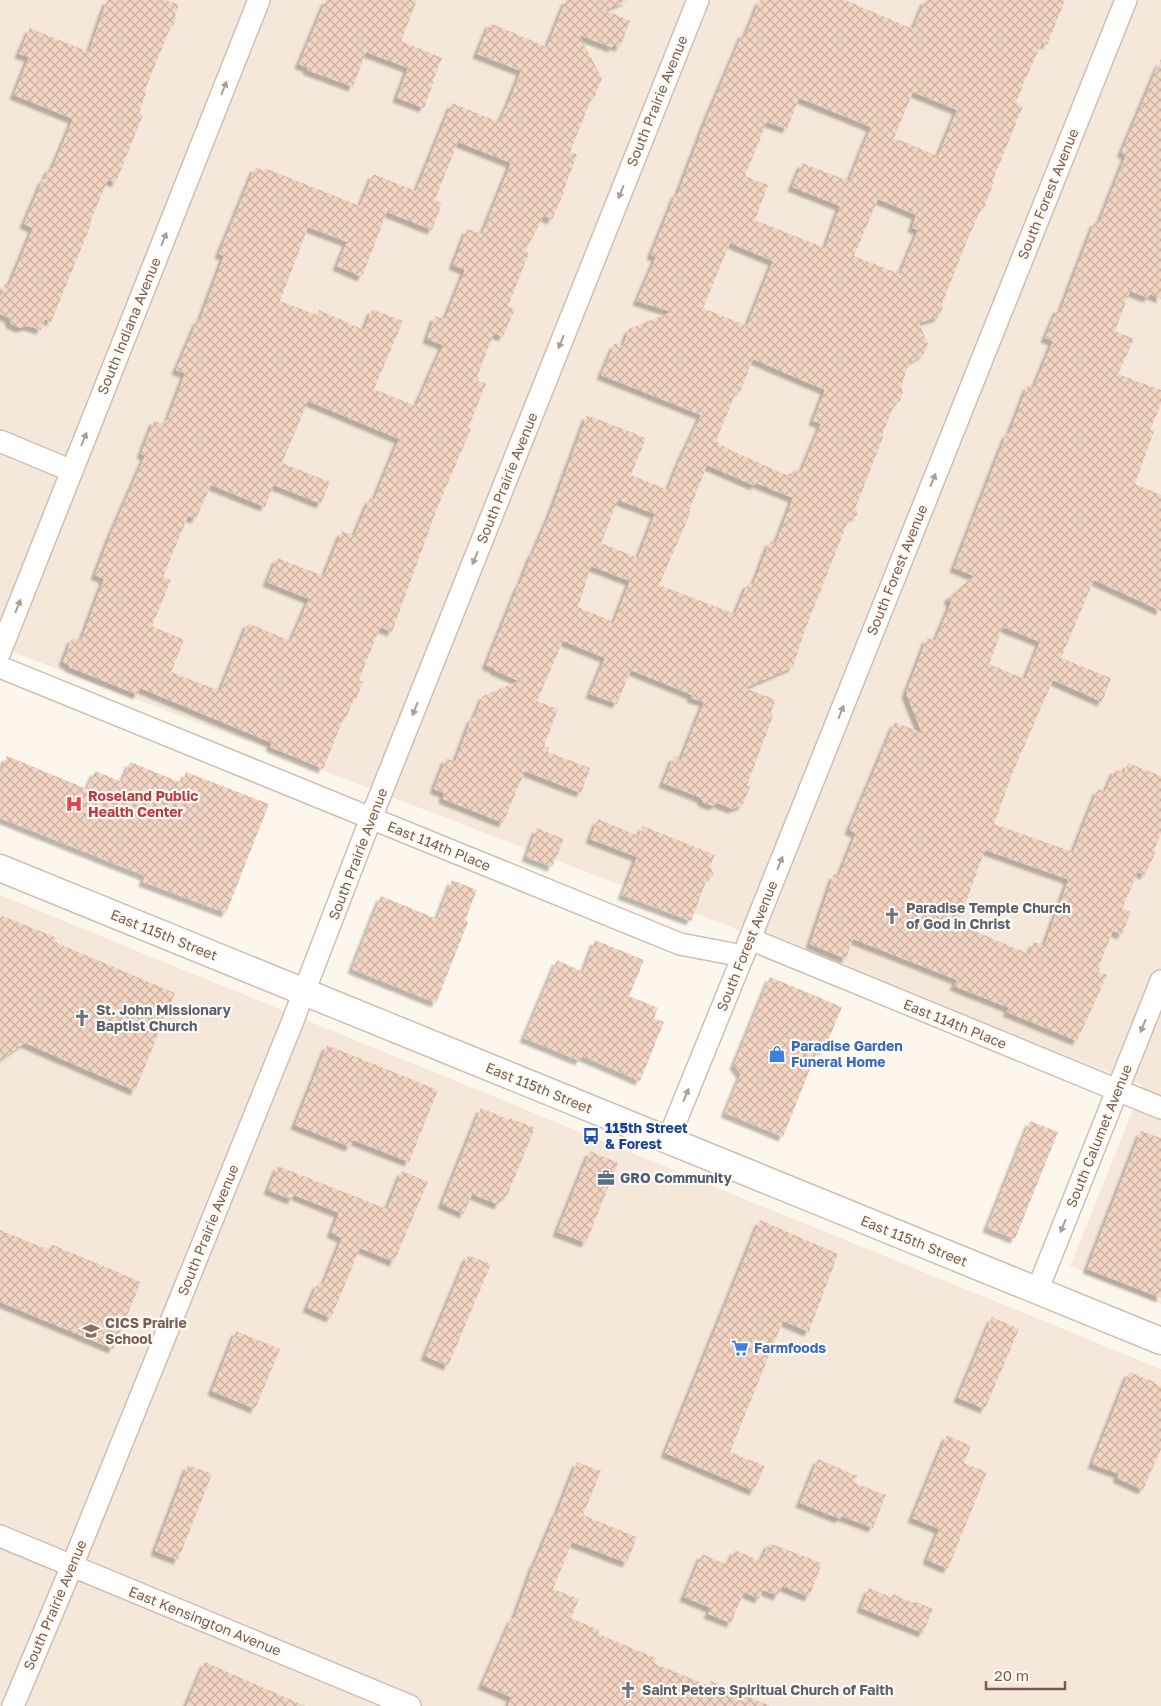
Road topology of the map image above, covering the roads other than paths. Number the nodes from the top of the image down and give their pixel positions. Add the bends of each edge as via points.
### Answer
1 (259, 0) edge
2 (698, 0) edge
3 (1126, 0) edge
4 (0, 441) edge
5 (72, 470) junction
6 (0, 652) edge
7 (0, 667) edge
8 (372, 818) junction
9 (0, 868) edge
10 (747, 948) junction
11 (1161, 981) edge
12 (304, 992) junction
13 (1118, 1090) junction
14 (1161, 1108) edge
15 (668, 1140) junction
16 (1037, 1291) junction
17 (1161, 1341) edge
18 (0, 1536) edge
19 (72, 1566) junction
20 (13, 1706) edge
21 (410, 1706) edge

5 -> 1 street, South Indiana Avenue
2 -> 8 street, South Prairie Avenue
10 -> 3 street, South Forest Avenue
4 - 5 street
6 -> 5 street, South Indiana Avenue
7 - 8 street, East 114th Place
8 - 10 street, East 114th Place via 680,944
8 - 12 street, South Prairie Avenue
9 - 12 street, East 115th Street
10 - 13 street, East 114th Place
15 -> 10 street, South Forest Avenue
11 -> 13 street, South Calumet Avenue
12 - 15 street, East 115th Street
12 - 19 street, South Prairie Avenue
13 - 14 street, East 114th Place
13 -> 16 street, South Calumet Avenue
15 - 16 street, East 115th Street
16 - 17 street, East 115th Street
18 - 19 street, East Kensington Avenue
19 - 20 street, South Prairie Avenue
19 - 21 street, East Kensington Avenue

